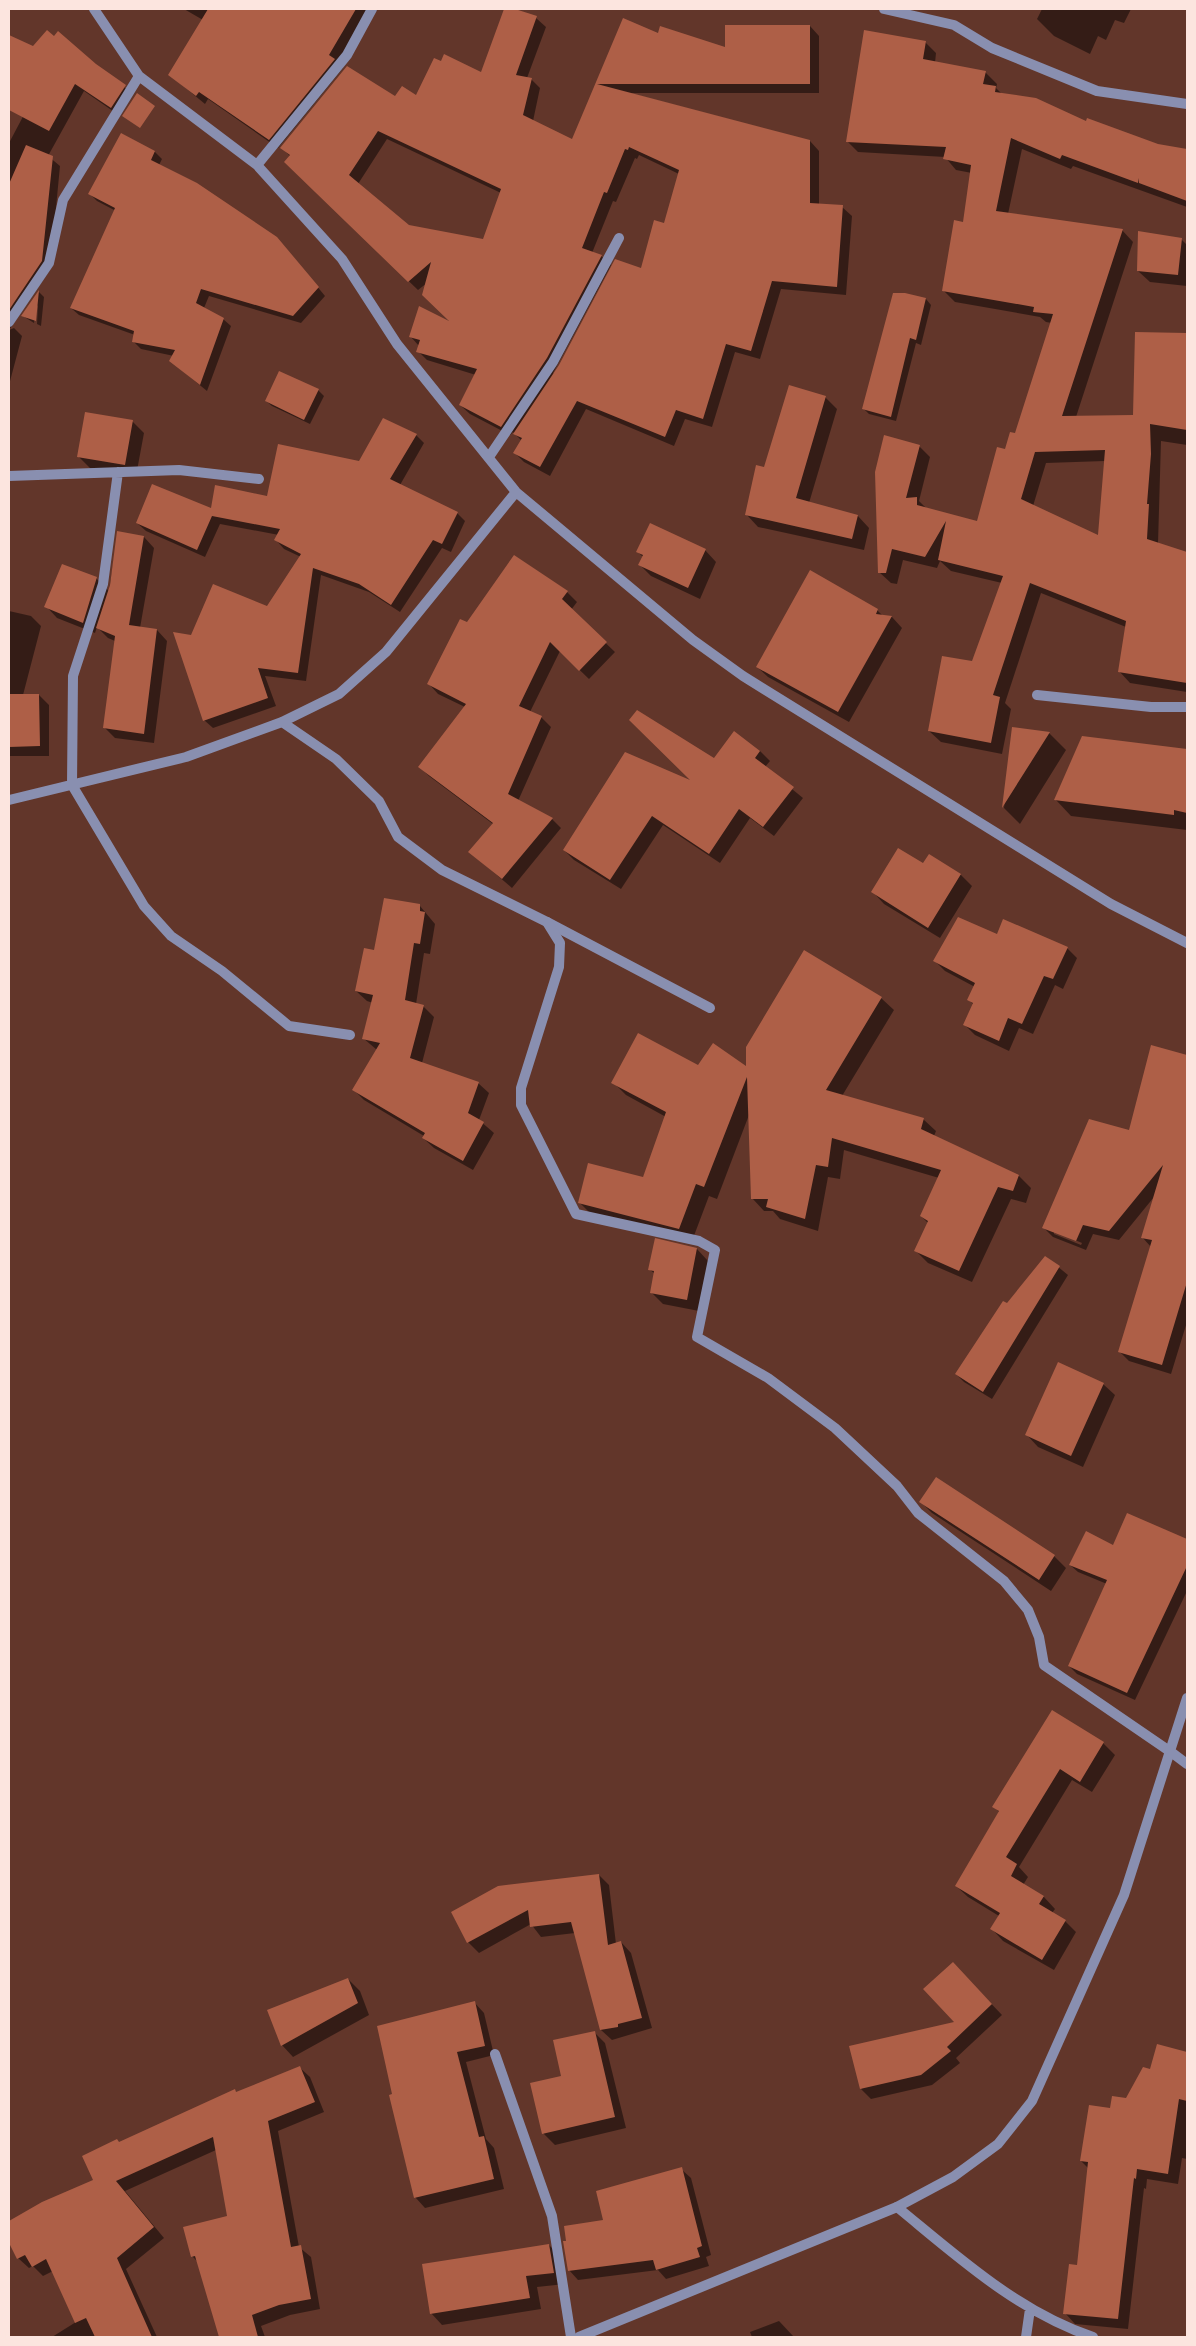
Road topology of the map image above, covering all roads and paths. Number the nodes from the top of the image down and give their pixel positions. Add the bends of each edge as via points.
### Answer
1 (94, 9) edge
2 (372, 9) edge
3 (884, 9) edge
4 (139, 76) junction
5 (1187, 104) edge
6 (257, 165) junction
7 (619, 238) dead end
8 (9, 322) edge
9 (489, 457) junction
10 (118, 472) junction
11 (9, 476) edge
12 (259, 479) dead end
13 (516, 492) junction
14 (1037, 695) dead end
15 (1187, 707) edge
16 (282, 722) junction
17 (72, 785) junction
18 (9, 800) edge
19 (547, 922) junction
20 (1187, 943) edge
21 (710, 1008) dead end
22 (350, 1035) dead end
23 (1187, 1698) edge
24 (1171, 1752) junction
25 (1187, 1764) edge
26 (496, 2054) dead end
27 (897, 2207) junction
28 (1030, 2309) junction
29 (571, 2337) edge
30 (579, 2337) edge
31 (1026, 2337) edge
32 (1093, 2337) edge

1 - 4 street
2 - 6 street via 346,55
3 - 5 street via 954,25 992,48 1097,91
4 - 6 street
4 - 8 street via 63,200 49,264
6 - 9 street via 342,259 397,344
7 - 9 street via 553,362
9 - 13 street
10 - 11 street
10 - 12 street via 179,470
10 - 17 street via 103,584 73,676
13 - 16 street via 386,652 339,694
13 - 20 street via 693,640 743,676 1112,904
14 - 15 street via 1150,707
16 - 17 street via 186,757
16 - 19 street via 336,759 380,801 398,838 442,870
17 - 18 street
17 - 22 street via 144,906 171,936 222,971 289,1026
19 - 21 street
19 - 24 street via 560,943 559,967 520,1088 520,1105 576,1214 699,1241 715,1250 697,1337 768,1378 835,1428 897,1486 918,1513 1004,1581 1028,1610 1039,1637 1044,1665
23 - 24 street
24 - 25 street
24 - 27 street via 1124,1896 1032,2100 998,2144 953,2178
26 - 29 street via 552,2216
27 - 28 street via 967,2265
27 - 30 street
28 - 31 street
28 - 32 street

